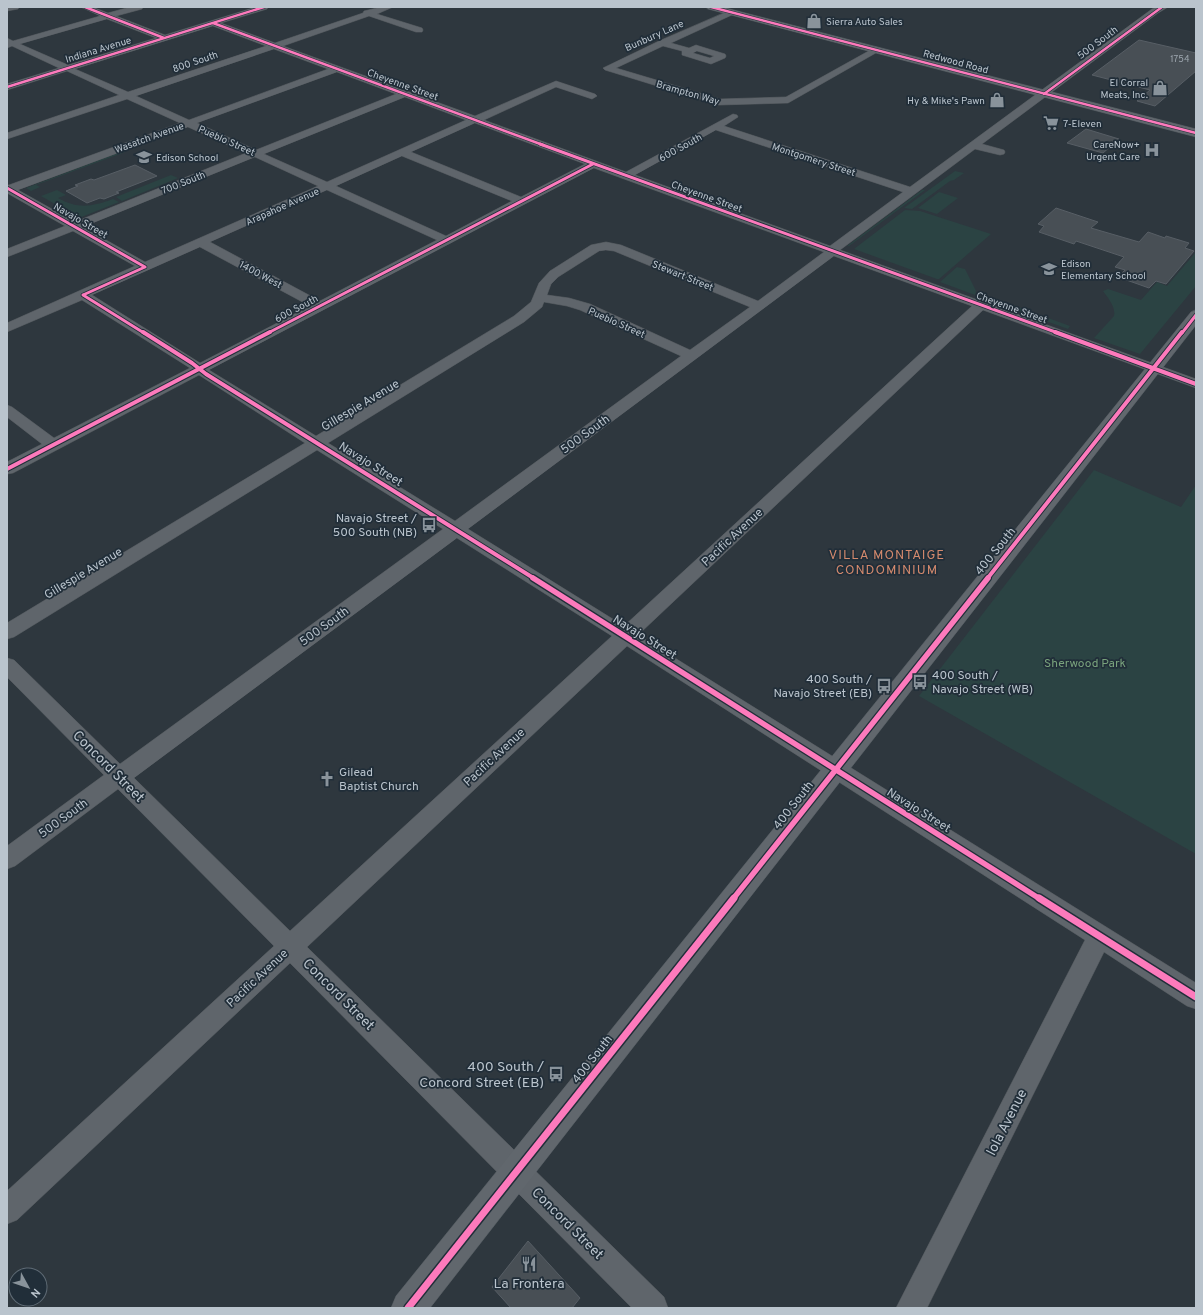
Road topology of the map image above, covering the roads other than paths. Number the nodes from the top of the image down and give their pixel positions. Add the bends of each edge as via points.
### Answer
1 (15, 7) edge
2 (85, 7) edge
3 (138, 7) edge
4 (264, 7) edge
5 (389, 7) edge
6 (710, 7) edge
7 (1163, 7) edge
8 (7, 9) edge
9 (355, 9) dead end
10 (370, 14) junction
11 (727, 14) junction
12 (108, 16) junction
13 (212, 23) junction
14 (419, 30) dead end
15 (164, 38) junction
16 (9, 43) edge
17 (662, 43) junction
18 (275, 46) junction
19 (877, 50) junction
20 (690, 51) dead end
21 (67, 68) junction
22 (608, 68) joint
23 (336, 69) junction
24 (7, 86) edge
25 (404, 94) junction
26 (1044, 94) junction
27 (128, 95) junction
28 (592, 96) dead end
29 (733, 118) dead end
30 (476, 120) junction
31 (189, 123) junction
32 (716, 127) junction
33 (1196, 134) edge
34 (7, 136) edge
35 (974, 145) junction
36 (1000, 152) dead end
37 (257, 153) junction
38 (403, 153) junction
39 (593, 164) junction
40 (626, 176) junction
41 (328, 186) junction
42 (8, 189) edge
43 (912, 191) junction
44 (521, 201) junction
45 (74, 226) junction
46 (446, 240) junction
47 (201, 242) junction
48 (606, 246) joint
49 (832, 250) junction
50 (7, 253) edge
51 (145, 267) junction
52 (83, 294) junction
53 (540, 298) junction
54 (981, 305) junction
55 (320, 306) junction
56 (760, 306) junction
57 (1196, 315) edge
58 (7, 328) edge
59 (692, 356) junction
60 (200, 368) junction
61 (1153, 368) junction
62 (1196, 384) edge
63 (7, 410) edge
64 (317, 443) junction
65 (53, 445) junction
66 (7, 469) edge
67 (456, 529) junction
68 (7, 632) edge
69 (625, 636) junction
70 (7, 665) edge
71 (834, 769) junction
72 (120, 776) junction
73 (7, 859) edge
74 (1100, 936) junction
75 (291, 946) junction
76 (1196, 997) edge
77 (517, 1171) junction
78 (7, 1210) edge
79 (408, 1308) edge
80 (653, 1308) edge
81 (911, 1308) edge

1 - 8 street
2 - 12 street
3 - 12 street
4 - 13 street, Indiana Avenue
5 - 10 street, 800 South
6 - 11 main road, Redwood Road
7 - 26 street, 500 South
9 - 10 street
10 - 14 street
10 - 18 street, 800 South
11 - 17 street, Bunbury Lane
11 - 19 main road, Redwood Road
12 - 15 street
12 - 16 street
13 - 15 street, Indiana Avenue
13 - 18 street, Cheyenne Street
15 - 21 street, Indiana Avenue
16 - 21 street, Pueblo Street
17 - 20 street
17 - 22 street, Bunbury Lane
18 - 23 street, Cheyenne Street
18 - 27 street, 800 South
19 - 22 street, Brampton Way via 788,100 719,102
19 - 26 main road, Redwood Road
21 - 24 street, Indiana Avenue
21 - 27 street, Pueblo Street
23 - 25 street, Cheyenne Street
23 - 31 street, Wasatch Avenue
25 - 30 street, Cheyenne Street
25 - 37 street, 700 South
26 - 33 main road, Redwood Road
26 - 35 street, 500 South
27 - 31 street, Pueblo Street
27 - 34 street, 800 South
28 - 30 street, Arapahoe Avenue via 556,84
29 - 32 street, 600 South
30 - 38 street, Arapahoe Avenue
30 - 39 street, Cheyenne Street
31 - 37 street, Pueblo Street
31 - 42 street, Wasatch Avenue
32 - 40 street, 600 South
32 - 43 street, Montgomery Street
35 - 36 street
35 - 43 street, 500 South
37 - 41 street, Pueblo Street
37 - 45 street, 700 South
38 - 41 street, Arapahoe Avenue
38 - 44 street
39 - 40 street, Cheyenne Street
39 - 44 street, 600 South
40 - 49 street, Cheyenne Street
41 - 46 street, Pueblo Street
41 - 47 street, Arapahoe Avenue
42 - 45 street, Navajo Street
43 - 49 street, 500 South
44 - 46 street, 600 South
45 - 50 street, 700 South
45 - 51 street, Navajo Street
46 - 55 street, 600 South
47 - 51 street, Arapahoe Avenue
47 - 55 street, 1400 West
48 - 53 street, Gillespie Avenue via 596,248 554,274 546,283
48 - 56 street, Stewart Street via 617,248
49 - 54 street, Cheyenne Street
49 - 56 street, 500 South
51 - 52 street, Arapahoe Avenue
52 - 58 street, Arapahoe Avenue
52 - 60 street, Navajo Street
53 - 59 street, Pueblo Street via 585,307
53 - 64 street, Gillespie Avenue via 534,308 523,317
54 - 61 street, Cheyenne Street
54 - 69 street, Pacific Avenue
55 - 60 street, 600 South
56 - 59 street, 500 South
57 - 61 main road, 400 South
59 - 67 street, 500 South
60 - 64 street, Navajo Street
60 - 65 street, 600 South
61 - 62 street, Cheyenne Street
61 - 71 main road, 400 South
63 - 65 street
64 - 67 street, Navajo Street
64 - 68 street, Gillespie Avenue
65 - 66 street, 600 South
67 - 69 street, Navajo Street
67 - 72 street, 500 South
69 - 71 street, Navajo Street
69 - 75 street, Pacific Avenue
70 - 72 street, Concord Street
71 - 74 street, Navajo Street
71 - 77 main road, 400 South
72 - 73 street, 500 South
72 - 75 street, Concord Street
74 - 76 street, Navajo Street
74 - 81 street, Iola Avenue
75 - 77 street, Concord Street
75 - 78 street, Pacific Avenue
77 - 79 main road, 400 South
77 - 80 street, Concord Street

